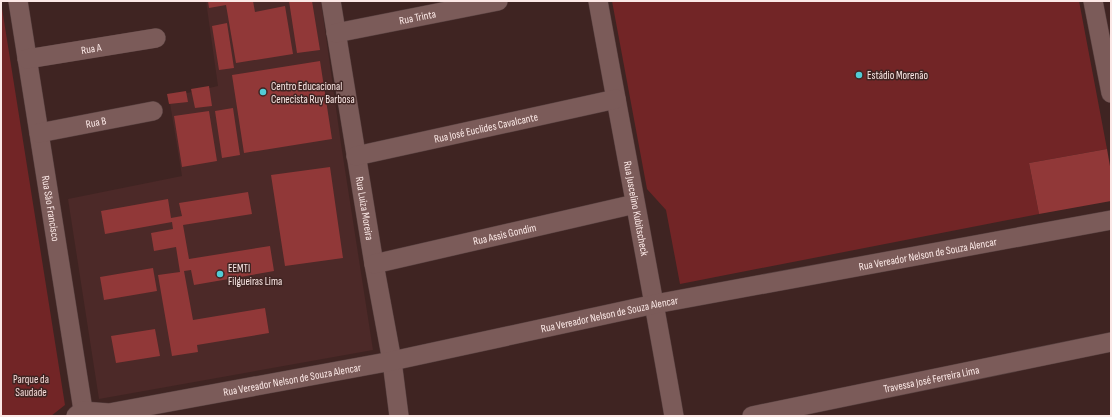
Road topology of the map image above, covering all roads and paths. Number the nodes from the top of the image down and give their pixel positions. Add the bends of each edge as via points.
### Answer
1 (18, 1) edge
2 (331, 1) edge
3 (498, 1) edge
4 (598, 1) edge
5 (1093, 1) edge
6 (336, 33) junction
7 (156, 38) dead end
8 (27, 59) junction
9 (1111, 94) edge
10 (616, 99) junction
11 (153, 111) dead end
12 (39, 133) junction
13 (356, 156) junction
14 (635, 204) junction
15 (1111, 220) edge
16 (374, 264) junction
17 (655, 304) junction
18 (1111, 342) edge
19 (392, 361) junction
20 (80, 414) edge
21 (108, 414) edge
22 (399, 416) edge
23 (674, 416) edge
24 (752, 416) edge

1 - 8 street, Rua São Francisco
2 - 6 street, Rua Luiza Moreira
3 - 6 street, Rua Trinta
4 - 10 street, Rua Juscelino Kubitscheck
5 - 9 street
6 - 13 street, Rua Luiza Moreira
7 - 8 street, Rua A
8 - 12 street, Rua São Francisco
10 - 13 street, Rua José Euclides Cavalcante
10 - 14 street, Rua Juscelino Kubitscheck
11 - 12 street, Rua B
12 - 20 street, Rua São Francisco
13 - 16 street, Rua Luiza Moreira
14 - 16 street, Rua Assis Gondim
14 - 17 street, Rua Juscelino Kubitscheck
15 - 17 street, Rua Vereador Nelson de Souza Alencar
16 - 19 street, Rua Luiza Moreira
17 - 19 street, Rua Vereador Nelson de Souza Alencar
17 - 23 street, Rua Juscelino Kubitscheck
18 - 24 street, Travessa José Ferreira Lima
19 - 21 street, Rua Vereador Nelson de Souza Alencar
19 - 22 street, Rua Luiza Moreira
20 - 21 street, Rua Vereador Nelson de Souza Alencar

